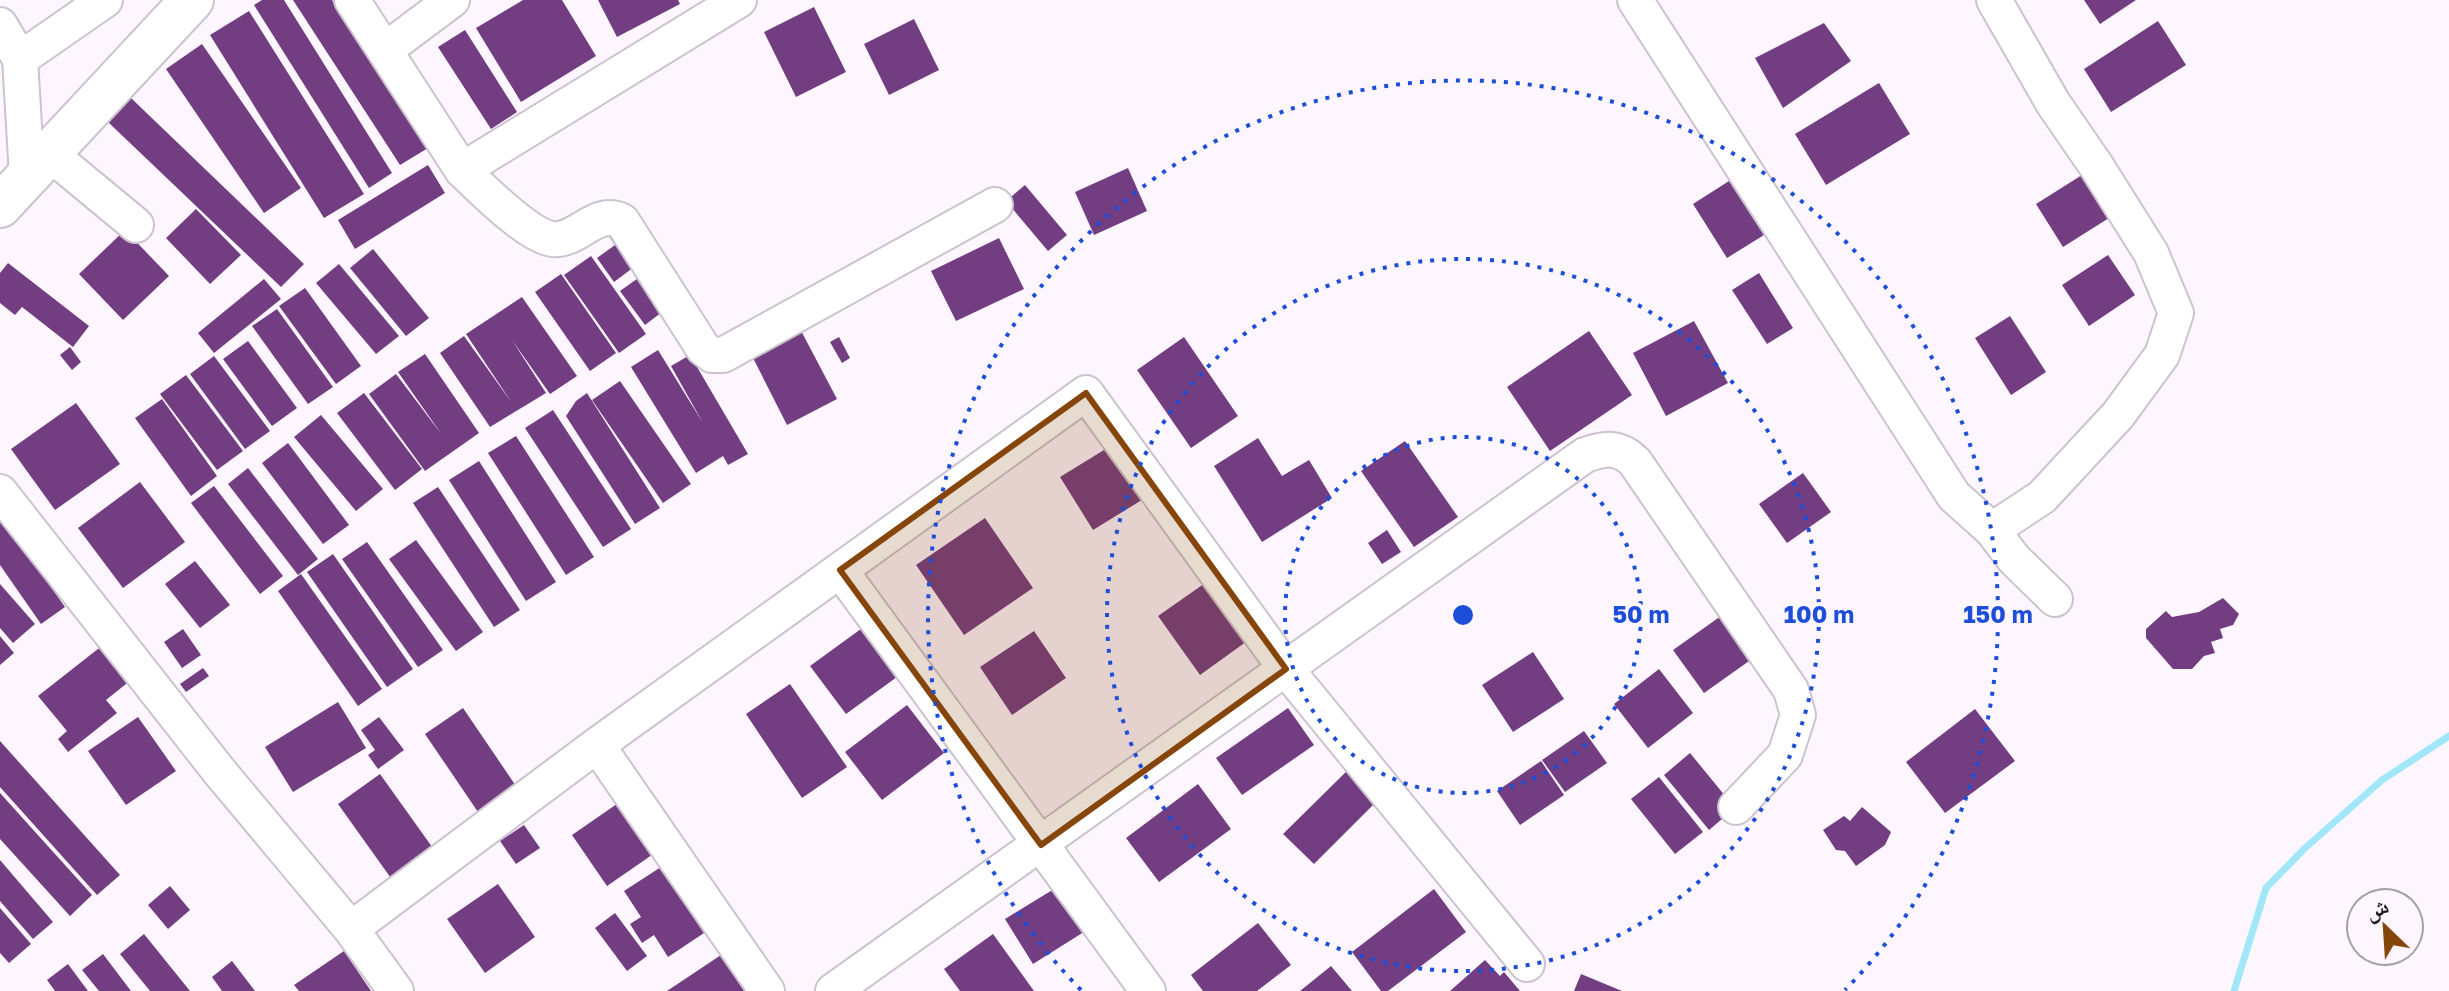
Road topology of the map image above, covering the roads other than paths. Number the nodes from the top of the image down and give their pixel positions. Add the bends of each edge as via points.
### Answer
1 (105, 0) edge
2 (192, 0) edge
3 (352, 0) edge
4 (452, 0) edge
5 (739, 0) edge
6 (1635, 0) edge
7 (1994, 0) edge
8 (0, 25) edge
9 (385, 50) junction
10 (20, 59) junction
11 (462, 170) junction
12 (25, 178) edge
13 (995, 205) dead end
14 (136, 225) dead end
15 (0, 492) edge
16 (1992, 530) junction
17 (840, 570) junction
18 (2055, 599) dead end
19 (1286, 669) junction
20 (597, 745) junction
21 (1736, 807) dead end
22 (1041, 845) junction
23 (351, 929) junction
24 (1527, 964) dead end
25 (396, 991) edge
26 (767, 991) edge
27 (833, 991) edge
28 (1148, 991) edge

1 - 10 street
2 - 12 main road
3 - 9 street
4 - 9 street
5 - 11 street
6 - 16 street via 1954,496
7 - 16 street via 2053,103 2151,253 2176,313 2162,355 2118,415 2042,497
8 - 10 street
9 - 11 street
10 - 12 street
11 - 13 street via 501,207 552,239 603,218 622,221 712,355 723,355
12 - 14 street
15 - 23 street
16 - 18 street
17 - 19 street via 1086,393
17 - 20 street
17 - 22 street
19 - 21 street via 1585,455 1604,448 1619,450 1635,462 1791,690 1798,715 1785,755
19 - 22 street
19 - 24 street
20 - 23 street
20 - 26 street
22 - 27 street
22 - 28 street
23 - 25 street

